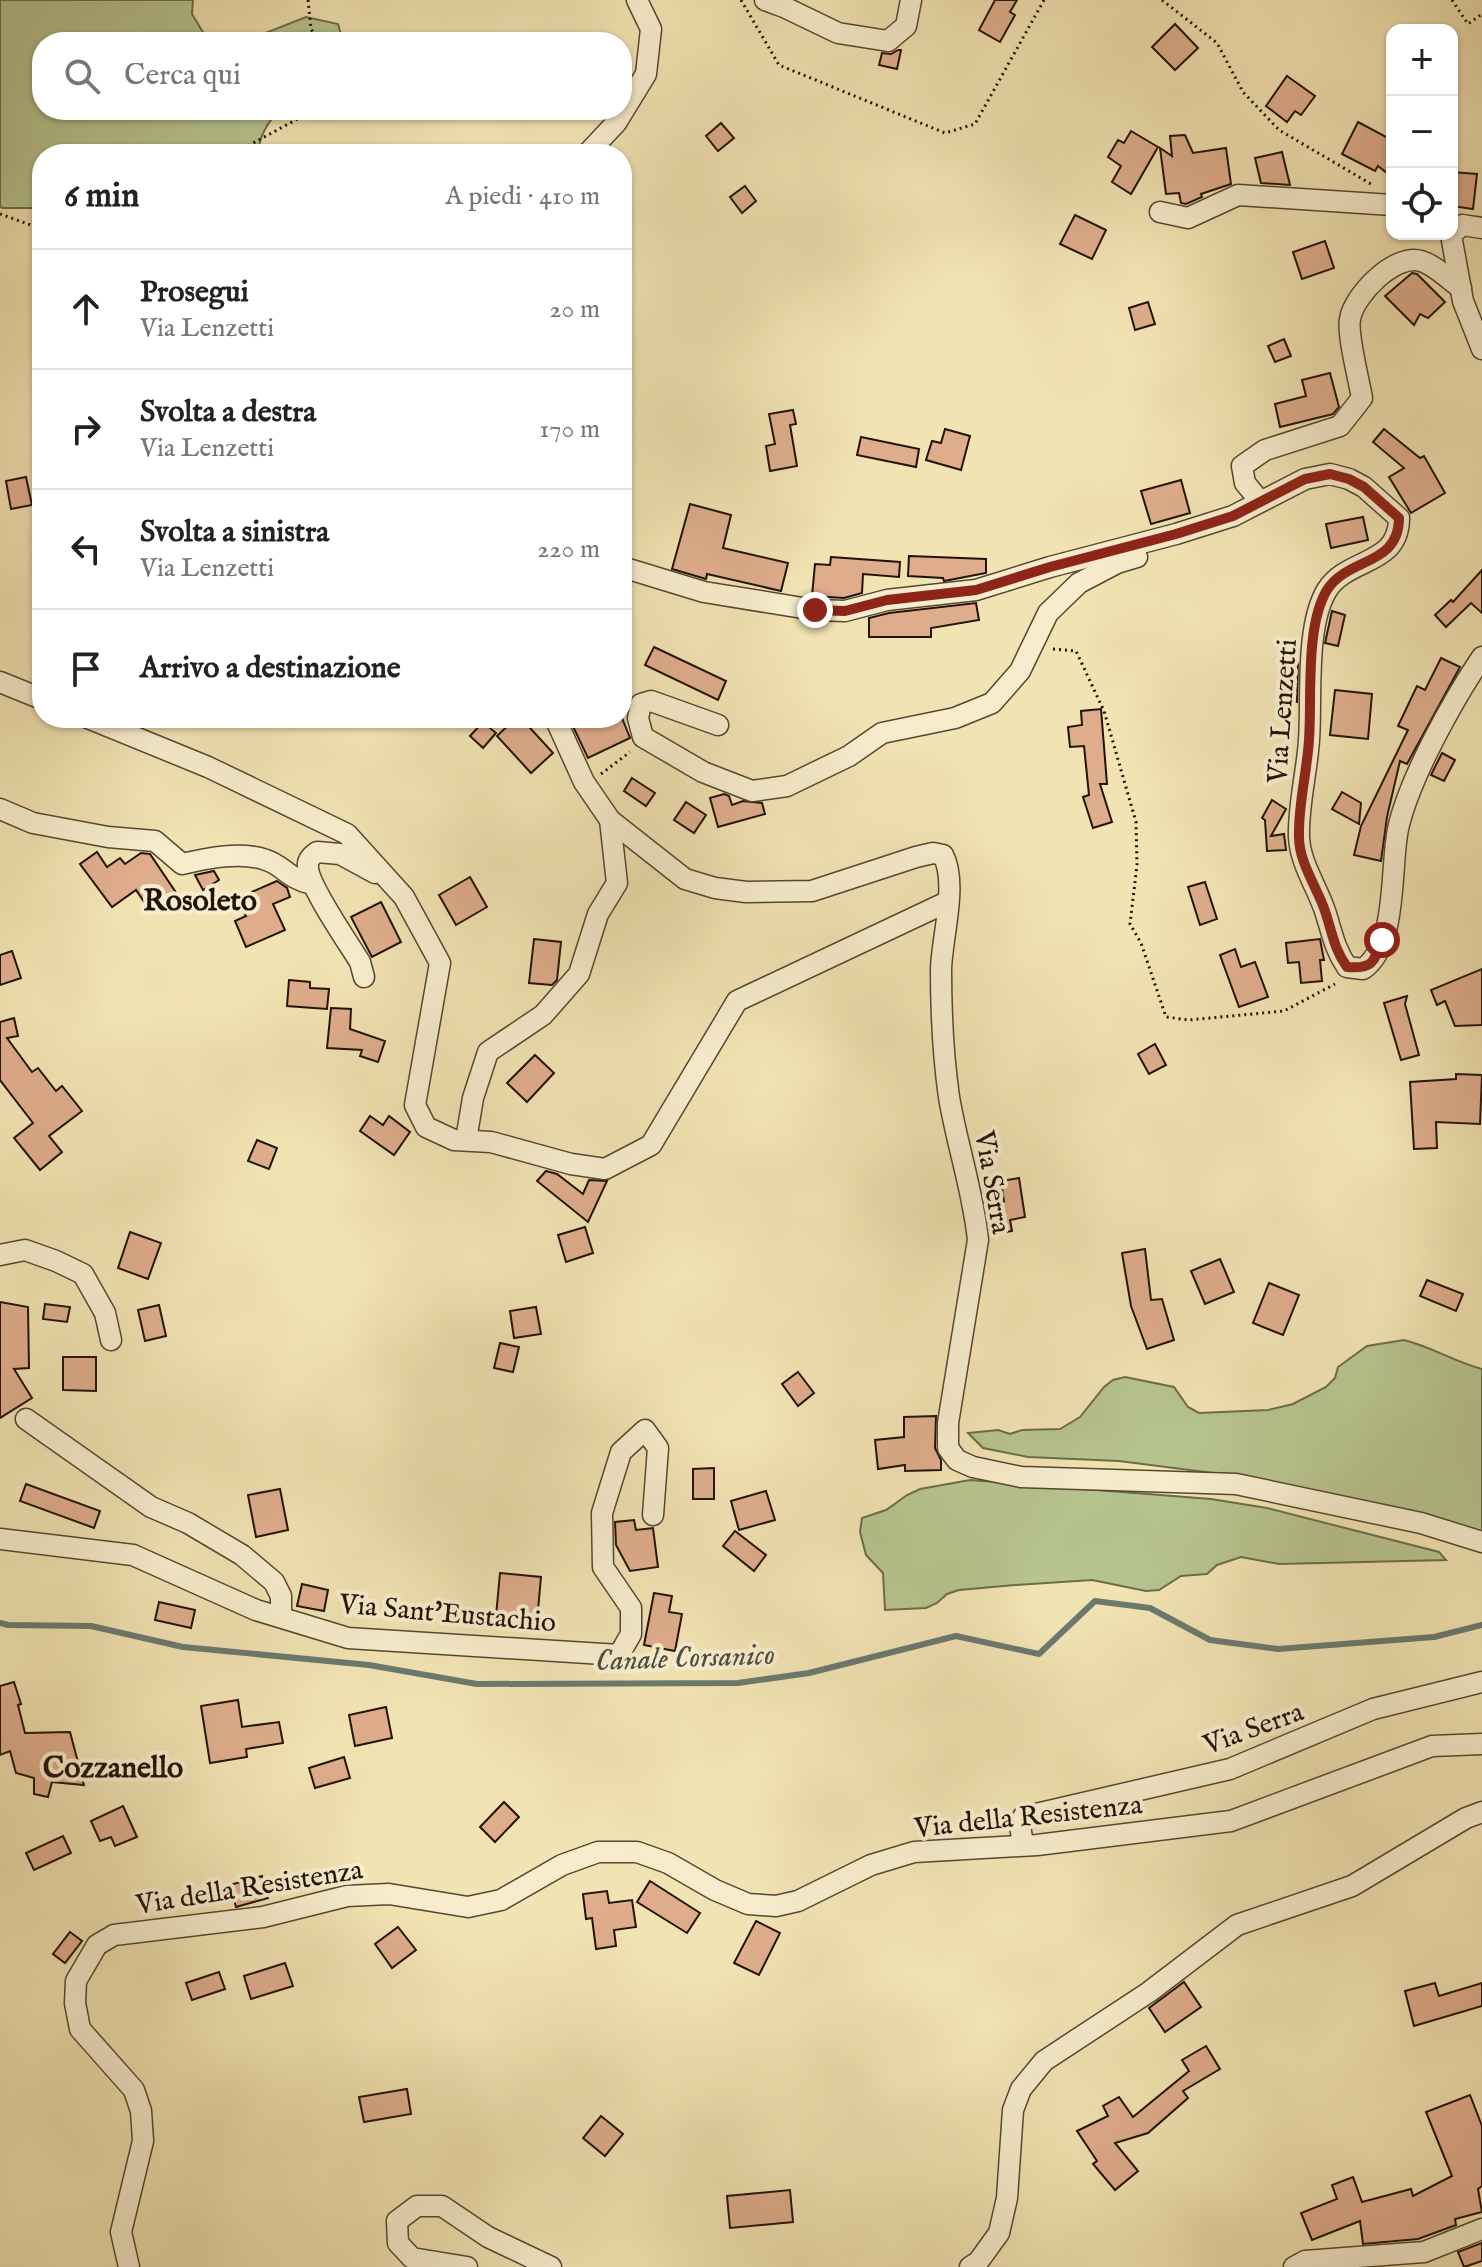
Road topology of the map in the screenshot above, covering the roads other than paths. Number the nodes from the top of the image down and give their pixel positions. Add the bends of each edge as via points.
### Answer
1 (637, 0) edge
2 (765, 0) edge
3 (911, 0) edge
4 (632, 97) edge
5 (618, 120) edge
6 (596, 144) edge
7 (1386, 205) edge
8 (1160, 212) dead end
9 (1482, 228) edge
10 (1461, 288) junction
11 (1482, 349) edge
12 (1259, 500) junction
13 (1233, 516) junction
14 (632, 570) edge
15 (1482, 657) edge
16 (0, 682) edge
17 (32, 695) edge
18 (718, 725) dead end
19 (112, 728) edge
20 (560, 728) edge
21 (0, 809) edge
22 (610, 820) junction
23 (389, 880) junction
24 (312, 884) junction
25 (947, 902) junction
26 (364, 977) dead end
27 (466, 1140) junction
28 (0, 1255) edge
29 (111, 1340) dead end
30 (26, 1419) dead end
31 (653, 1515) dead end
32 (0, 1539) edge
33 (1482, 1542) edge
34 (281, 1617) junction
35 (1482, 1682) edge
36 (1482, 1744) edge
37 (1482, 1812) edge
38 (1023, 1845) junction
39 (1482, 2229) edge
40 (129, 2267) edge
41 (467, 2267) edge
42 (551, 2267) edge
43 (970, 2267) edge
44 (1294, 2267) edge

1 - 4 street via 651,29 646,74
2 - 3 street via 838,33 888,41 906,26
5 - 6 street
7 - 8 street via 1238,195 1188,218
9 - 10 street via 1462,225 1451,235
10 - 11 street
10 - 12 street via 1424,261 1409,258 1383,272 1357,302 1350,320 1362,398 1340,426 1265,450 1242,466 1245,483
12 - 13 street, Via Lenzetti
12 - 15 street, Via Lenzetti via 1330,474 1364,487 1399,518 1399,532 1384,553 1328,589 1318,610 1312,661 1299,838 1335,950 1347,967 1363,969 1375,960 1391,898 1398,829 1411,788
13 - 14 street, Via Lenzetti via 976,590 887,600 845,611 704,592
13 - 18 street via 1226,529 1117,563 1079,583 1048,613 1020,671 992,703 955,718 882,733 849,756 787,786 752,791 703,772 643,737 638,718 641,704 651,701
16 - 17 street
19 - 23 street via 347,834
20 - 22 street, Via Serra via 584,782
21 - 24 street via 33,823 155,841 182,864 216,856 267,860 295,880
22 - 25 street, Via Serra via 685,879 746,892 812,891 916,857 943,855
22 - 27 street via 617,883 598,914 579,974 543,1015 488,1052
23 - 24 street via 340,854 317,852 307,865
23 - 27 street via 440,963 415,1105 426,1127
24 - 26 street
25 - 27 street via 737,1001 651,1145 605,1169
25 - 33 street, Via Serra via 941,968 944,1056 978,1240 948,1423 948,1448 957,1460 1021,1477 1236,1484 1421,1523
28 - 29 street via 25,1250 83,1274 105,1313
30 - 34 street via 151,1507 242,1555 274,1582 281,1596
31 - 34 street, Via Sant'Eustachio via 658,1448 645,1430 621,1452 602,1513 603,1567 631,1608 631,1634 619,1655 348,1638
32 - 34 street, Via Sant'Eustachio via 133,1555
35 - 38 street, Via Serra via 1373,1709 1230,1769 1023,1817
36 - 38 street, Via della Resistenza via 1432,1746 1231,1821
37 - 43 street via 1352,1886 1237,1925 1149,1992 1044,2061 1021,2089 1013,2110 999,2233
38 - 40 street, Via della Resistenza via 914,1852 776,1906 748,1904 637,1852 598,1852 562,1865 501,1900 468,1907 389,1894 347,1896 263,1917 114,1935 97,1945 76,1981 75,2003 80,2029 134,2090 141,2111 143,2141 121,2232
39 - 44 street via 1424,2252 1305,2261
41 - 42 street via 412,2258 398,2243 397,2221 417,2206 442,2206 488,2237

